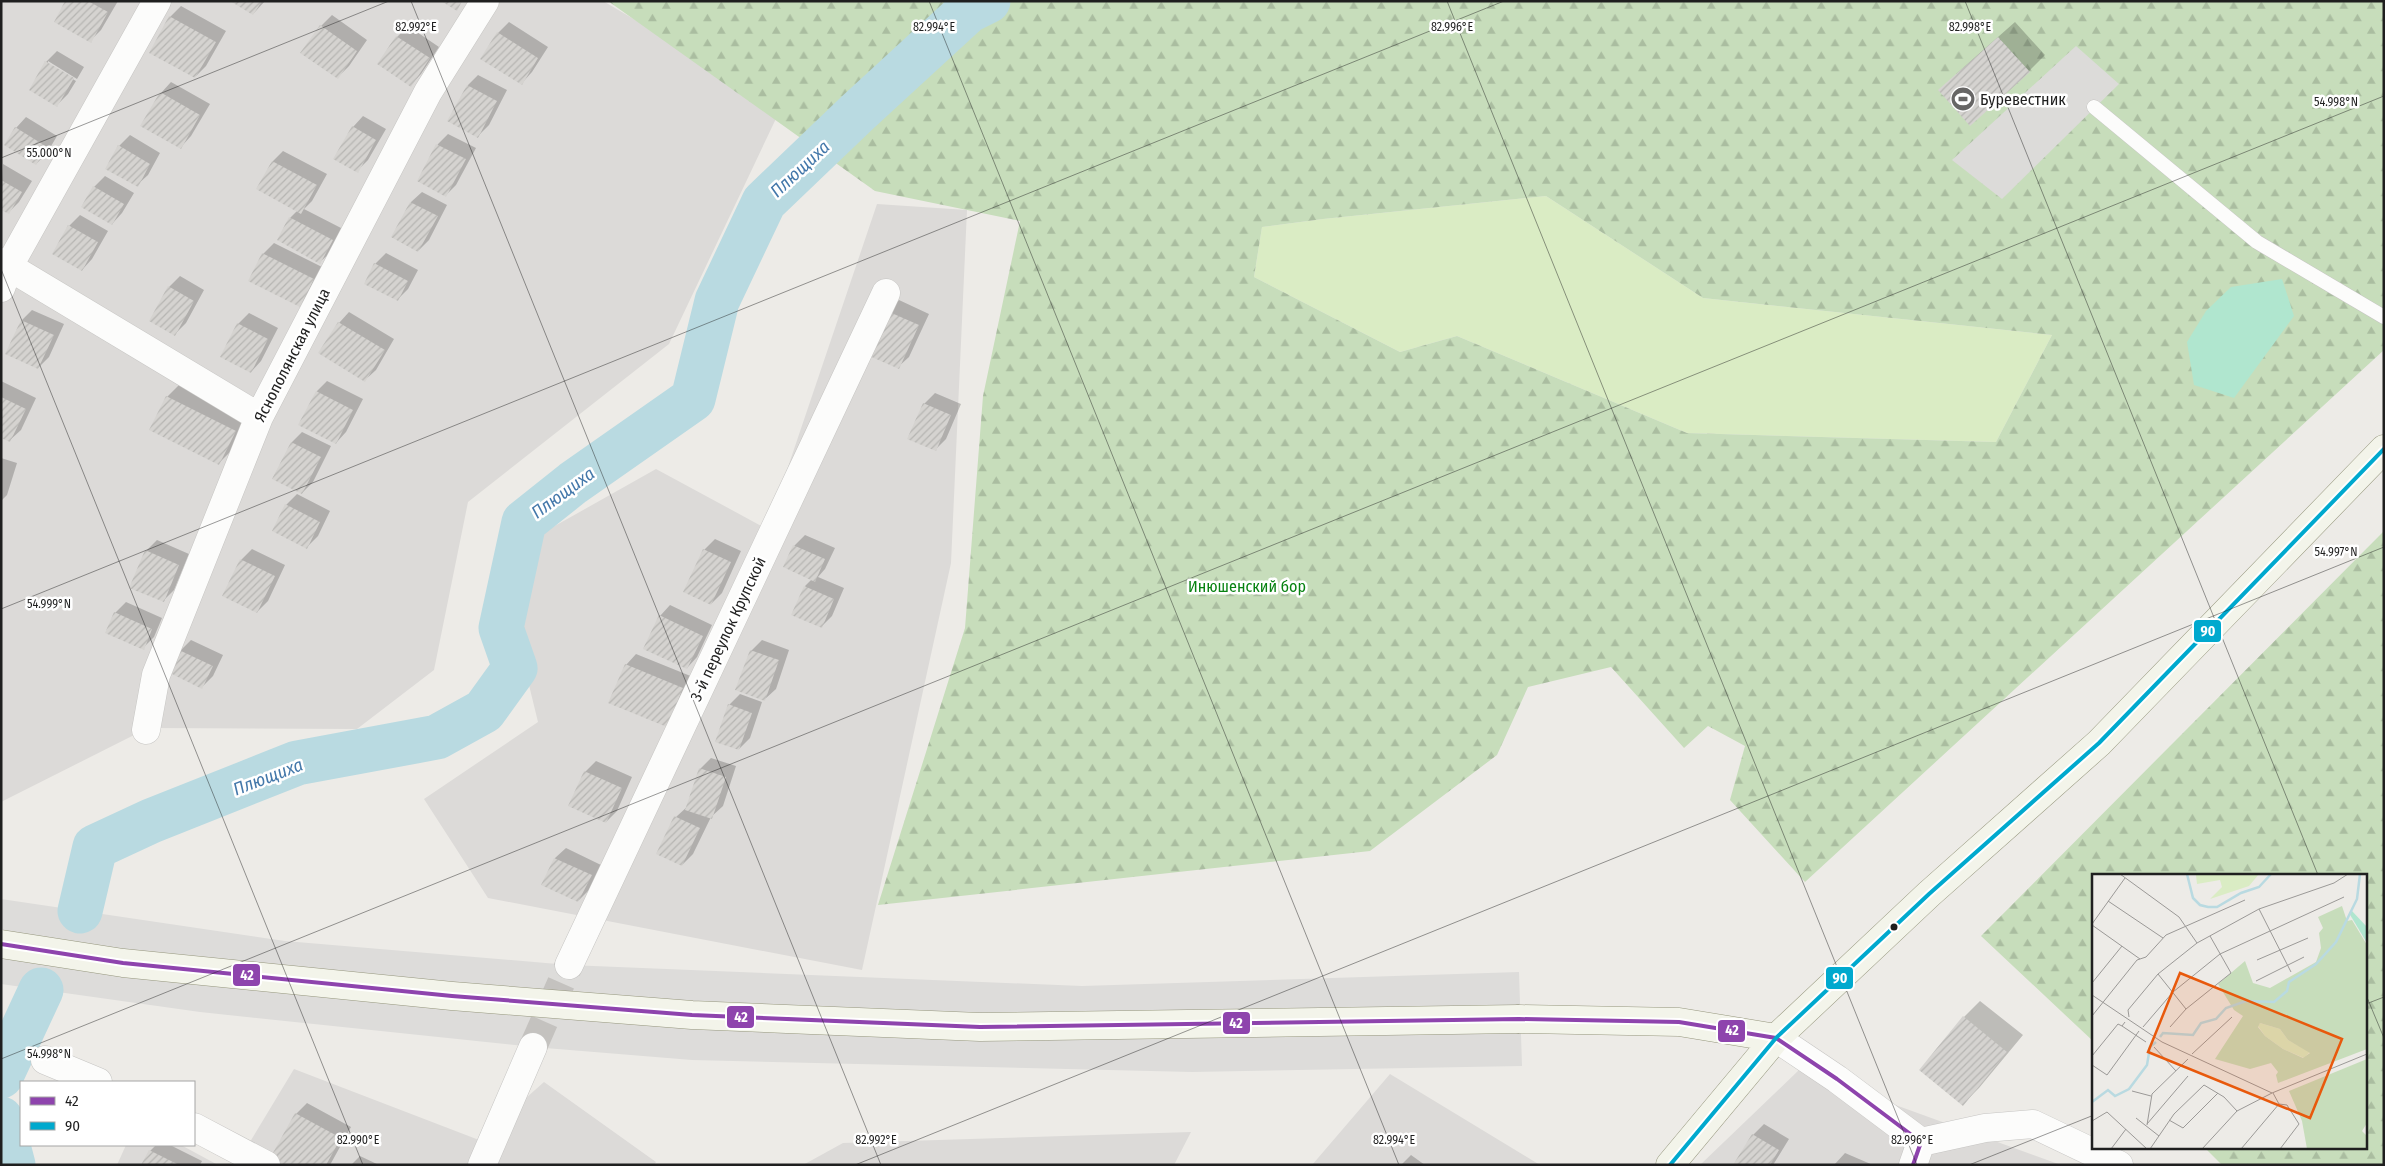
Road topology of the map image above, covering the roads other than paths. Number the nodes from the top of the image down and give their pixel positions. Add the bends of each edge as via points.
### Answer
1 (157, 1) edge
2 (484, 1) edge
3 (2094, 107) dead end
4 (4, 272) edge
5 (886, 293) dead end
6 (2384, 317) edge
7 (259, 417) junction
8 (2384, 449) edge
9 (146, 730) dead end
10 (1, 944) edge
11 (569, 965) tunnel mouth
12 (1776, 1038) junction
13 (533, 1047) tunnel mouth
14 (45, 1060) dead end
15 (96, 1081) edge
16 (195, 1129) edge
17 (1917, 1153) edge
18 (266, 1165) edge
19 (482, 1165) edge
20 (1670, 1165) edge
21 (2119, 1165) edge

1 - 4 street
2 - 7 street, Яснополянская улица via 428,92
3 - 6 lane via 2258,242
4 - 7 street
5 - 11 street, 3-й переулок Крупской
7 - 9 street, Яснополянская улица via 156,675
8 - 12 main road via 2099,744 1929,894
10 - 12 main road, bridge via 123,964 692,1015 980,1027 1519,1019 1679,1022
12 - 17 street via 1837,1079
12 - 20 main road
13 - 19 street
14 - 15 street
16 - 18 street
17 - 21 street via 1985,1128 2033,1124

